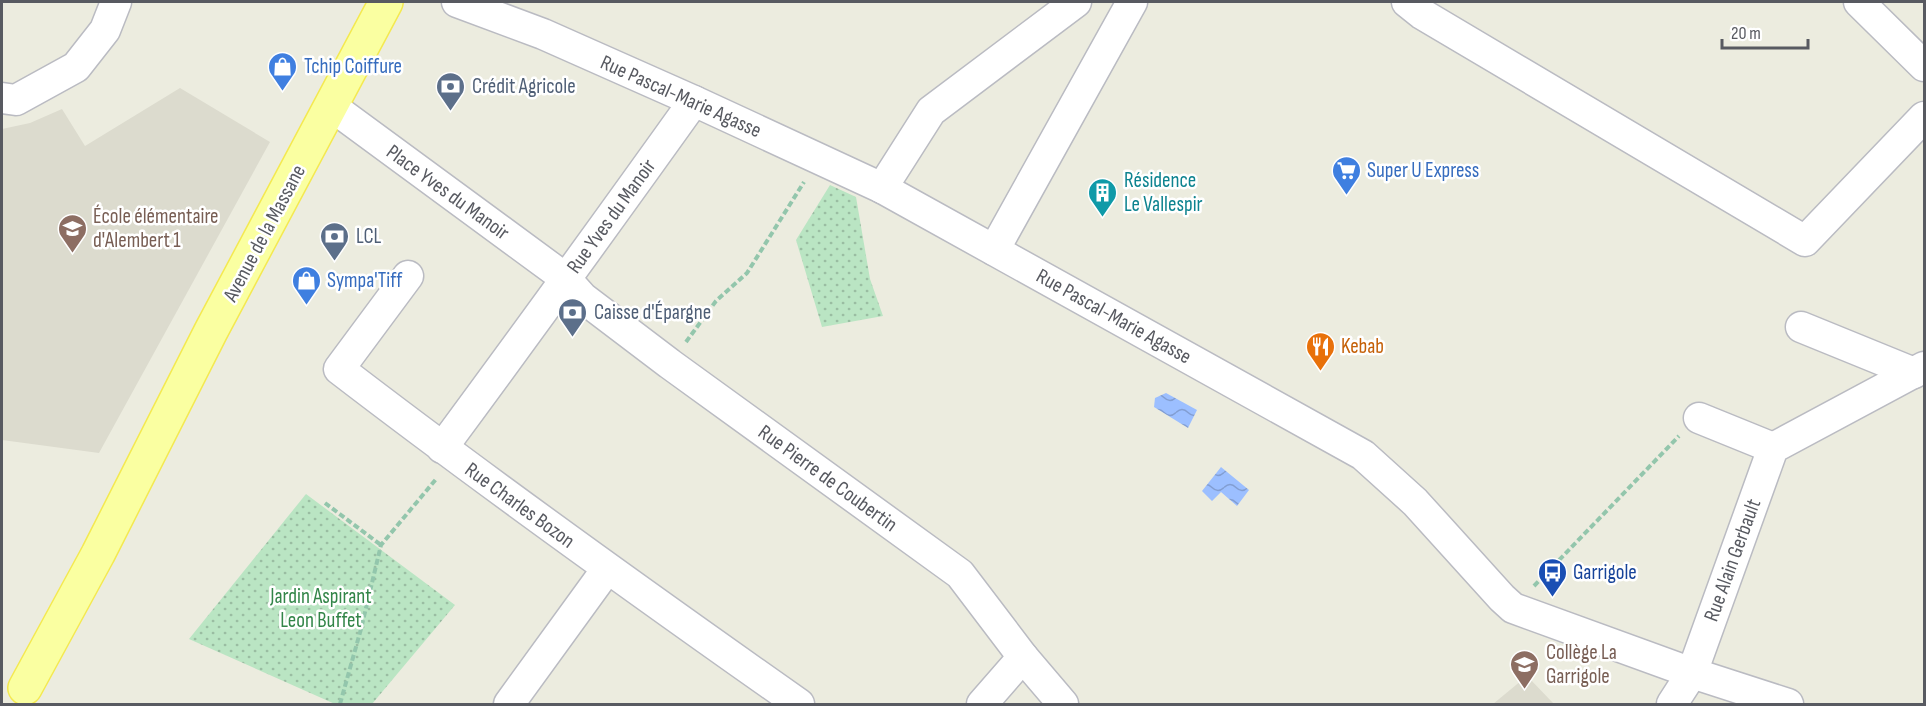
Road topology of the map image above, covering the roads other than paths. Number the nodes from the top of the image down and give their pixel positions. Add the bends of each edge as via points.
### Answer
1 (116, 2) edge
2 (386, 2) edge
3 (457, 2) edge
4 (1076, 2) edge
5 (1132, 2) edge
6 (1407, 2) edge
7 (1859, 2) edge
8 (1924, 66) edge
9 (2, 98) edge
10 (694, 101) junction
11 (331, 106) junction
12 (1924, 117) edge
13 (882, 188) junction
14 (994, 250) junction
15 (408, 276) dead end
16 (565, 278) junction
17 (1801, 327) dead end
18 (1919, 370) edge
19 (1699, 418) road end
20 (1773, 448) junction
21 (449, 453) junction
22 (608, 569) junction
23 (1023, 657) junction
24 (1692, 673) junction
25 (17, 691) edge
26 (509, 705) edge
27 (799, 705) edge
28 (982, 705) edge
29 (1063, 705) edge
30 (1672, 705) edge
31 (1788, 705) edge

1 - 9 street via 105,30 75,67 16,100
2 - 11 main road, Avenue de la Massane
3 - 10 street, Rue Pascal-Marie Agasse via 543,34
4 - 13 street via 931,111
5 - 14 street
6 - 12 street via 1805,241
7 - 8 street
10 - 13 street, Rue Pascal-Marie Agasse
10 - 16 street, Rue Yves du Manoir
11 - 16 street, Place Yves du Manoir
11 - 25 main road, Avenue de la Massane via 143,464 99,509 65,568
13 - 14 street, Rue Pascal-Marie Agasse
14 - 24 street, Rue Pascal-Marie Agasse via 1363,455 1415,501 1513,608
15 - 21 street, Rue Charles Bozon via 339,369
16 - 21 street, Rue Yves du Manoir
16 - 23 street, Rue Pierre de Coubertin via 583,298 670,364 960,574
17 - 18 street
18 - 20 street
19 - 20 street
20 - 24 street, Rue Alain Gerbault
21 - 22 street, Rue Charles Bozon
22 - 26 street
22 - 27 street, Rue Charles Bozon
23 - 28 street
23 - 29 street, Rue Pierre de Coubertin
24 - 30 street
24 - 31 street, Rue Pascal-Marie Agasse

